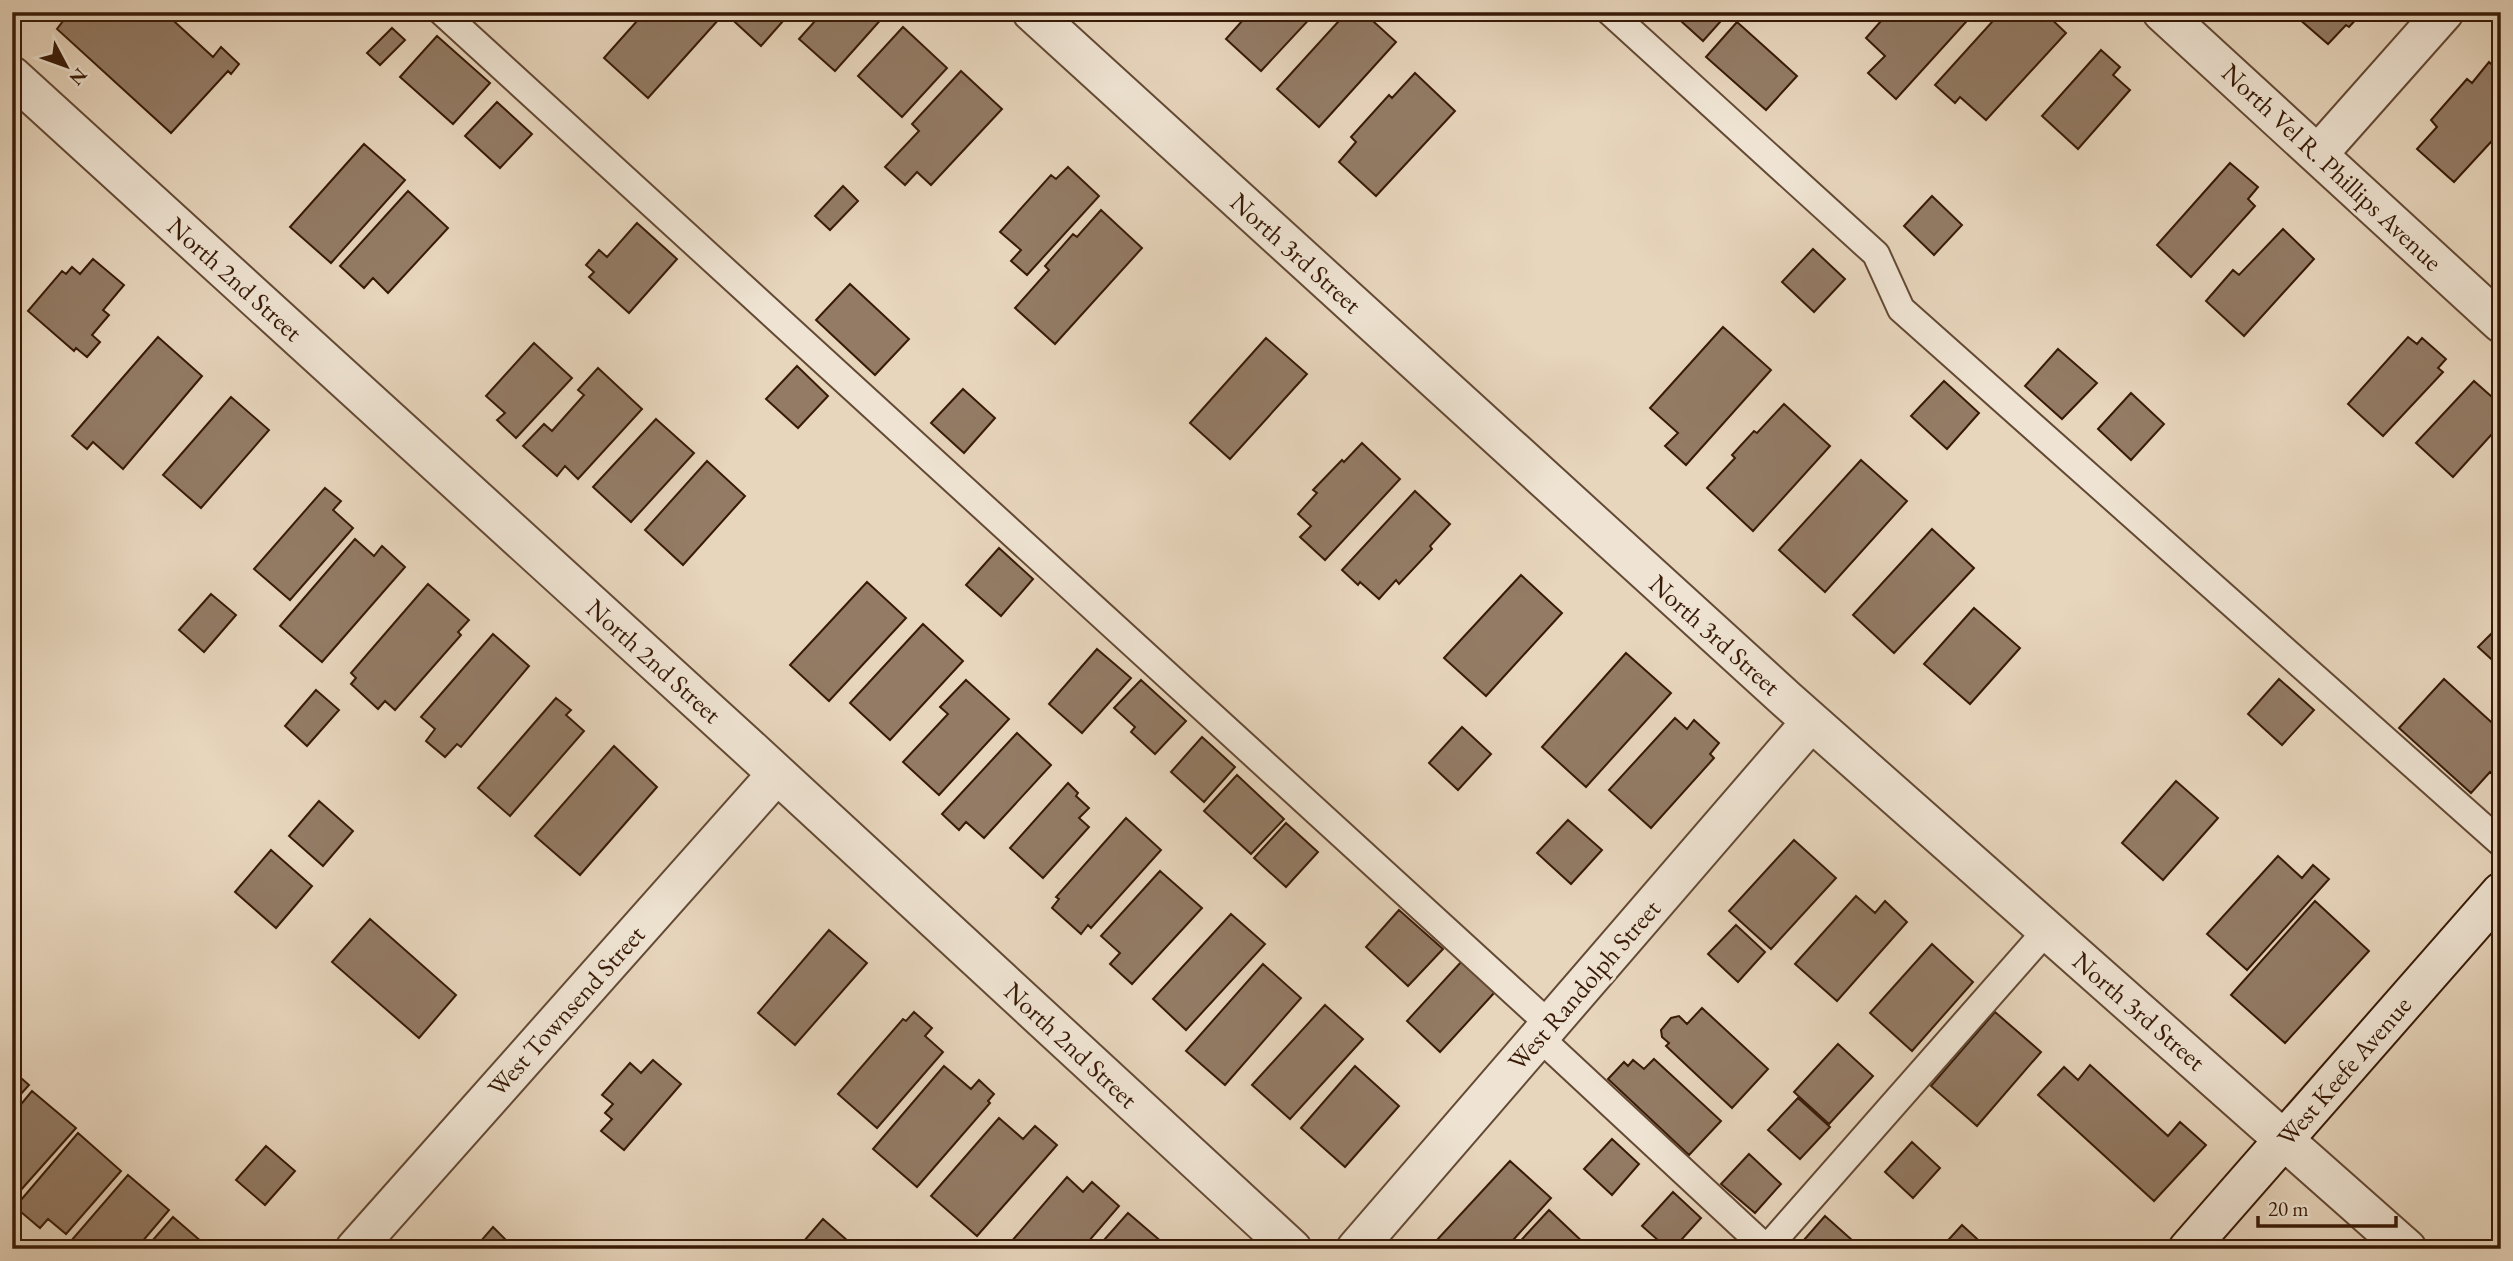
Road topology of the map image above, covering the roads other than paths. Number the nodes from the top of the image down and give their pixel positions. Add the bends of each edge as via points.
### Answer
1 (442, 12) edge
2 (1032, 12) edge
3 (1610, 12) edge
4 (2162, 12) edge
5 (2444, 12) edge
6 (12, 76) edge
7 (2318, 153) junction
8 (2501, 323) edge
9 (1811, 722) junction
10 (777, 774) junction
11 (2501, 843) edge
12 (2501, 892) edge
13 (2047, 930) junction
14 (1544, 1031) junction
15 (2284, 1139) junction
16 (355, 1249) edge
17 (1292, 1249) edge
18 (1356, 1249) edge
19 (1767, 1249) edge
20 (2188, 1249) edge
21 (2407, 1249) edge

1 - 14 lane
2 - 9 street, North 3rd Street
3 - 11 lane via 1876,254 1901,309
4 - 7 street, North Vel R. Phillips Avenue
5 - 7 street
6 - 10 street, North 2nd Street
7 - 8 street, North Vel R. Phillips Avenue
9 - 13 street, North 3rd Street
9 - 14 street, West Randolph Street
10 - 16 street, West Townsend Street
10 - 17 street, North 2nd Street
12 - 15 street, West Keefe Avenue
13 - 15 street, North 3rd Street
13 - 19 lane
14 - 18 street, West Randolph Street
14 - 19 lane
15 - 20 street, West Keefe Avenue
15 - 21 street, North 3rd Street

